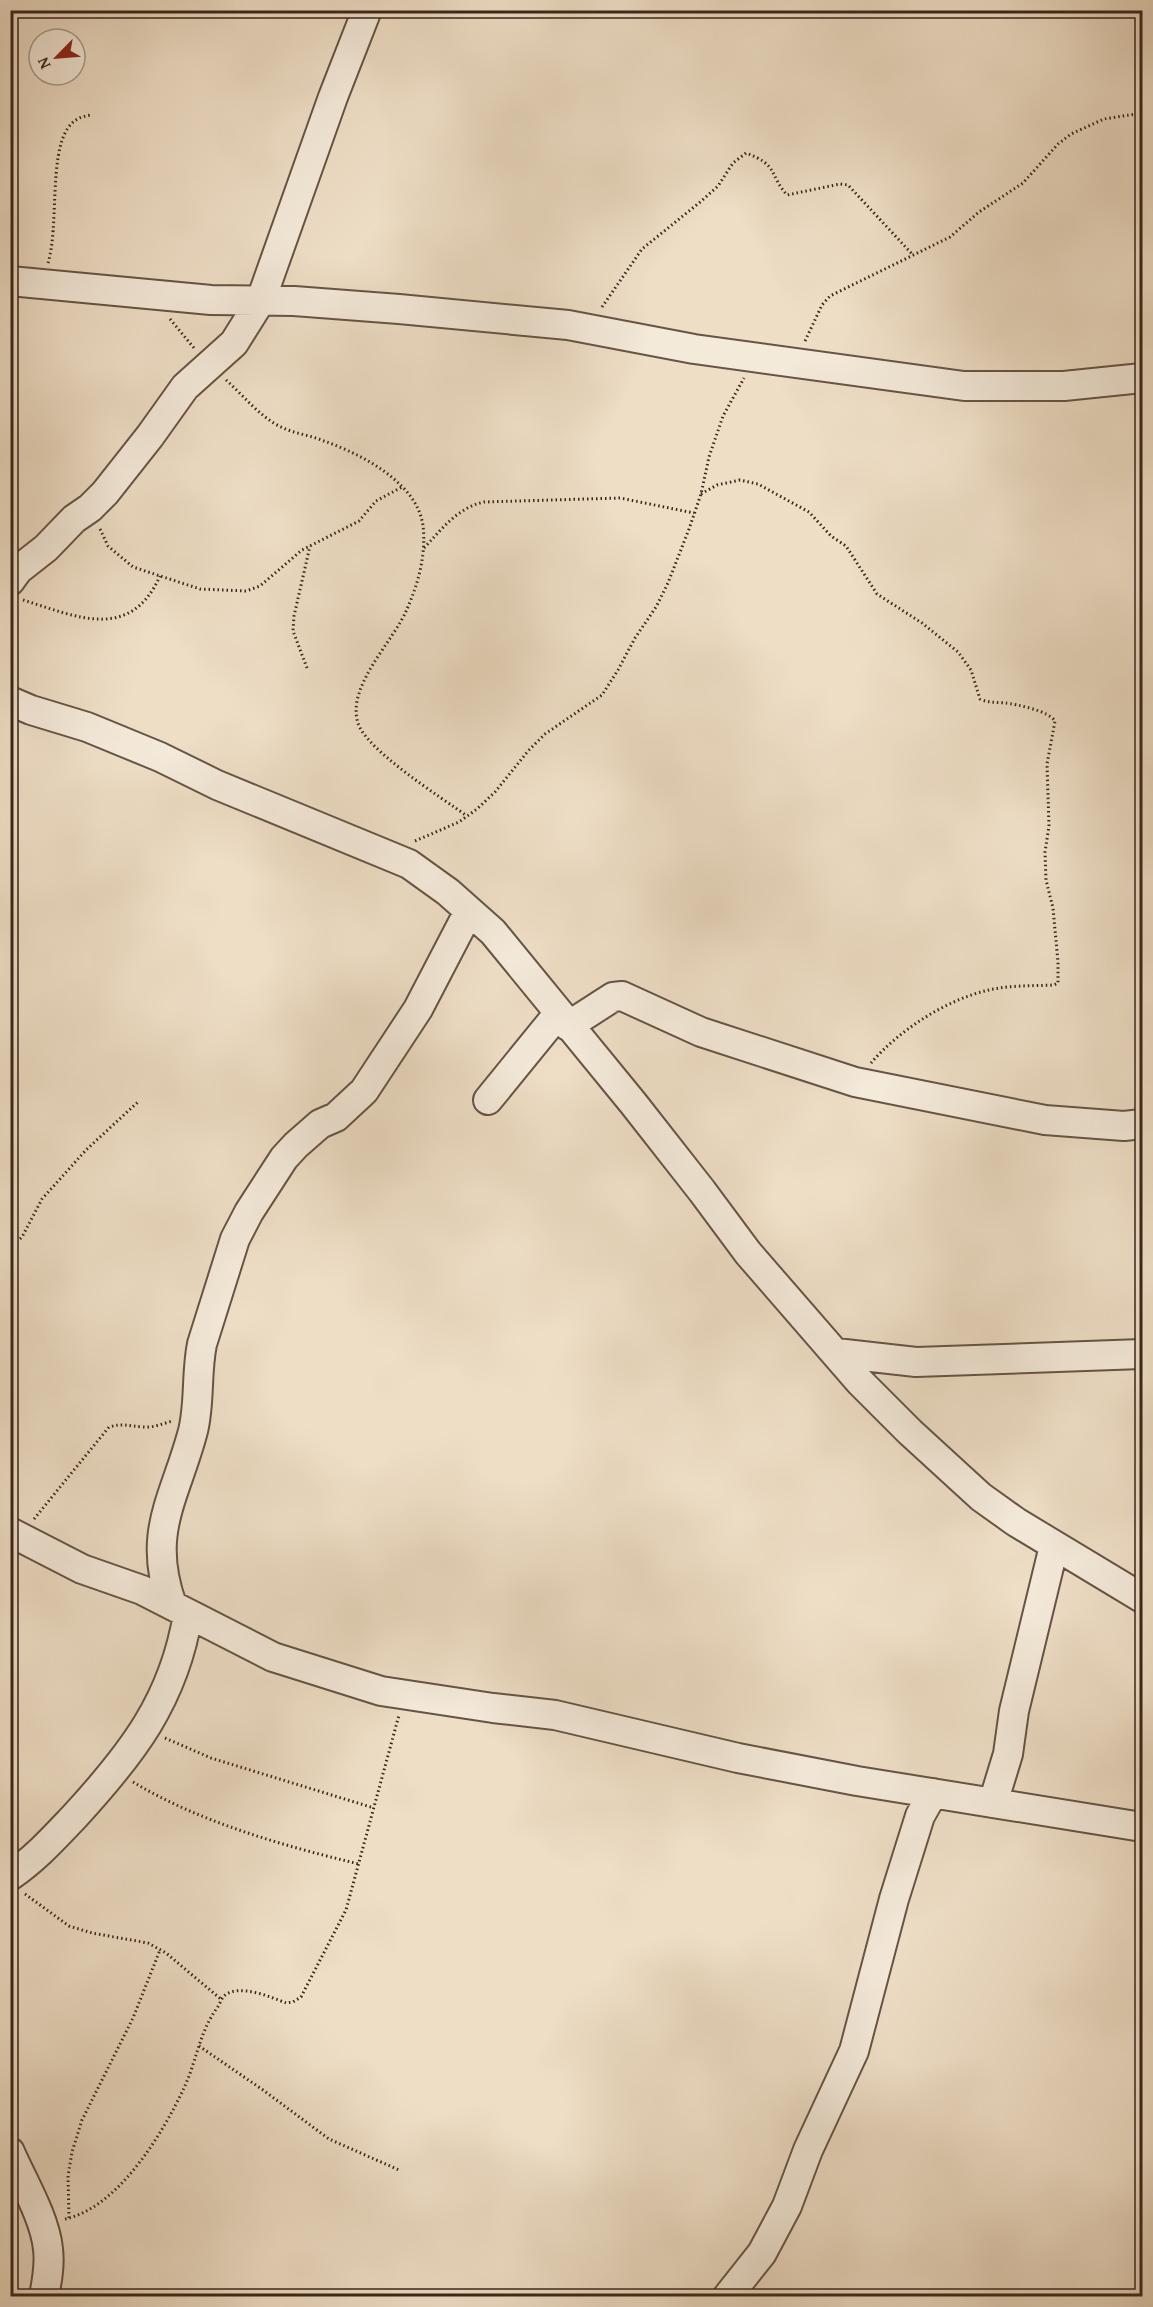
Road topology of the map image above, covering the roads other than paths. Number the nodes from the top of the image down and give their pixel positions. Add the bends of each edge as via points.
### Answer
1 (367, 10) edge
2 (10, 281) edge
3 (261, 300) junction
4 (1143, 378) edge
5 (13, 588) edge
6 (10, 700) edge
7 (469, 911) junction
8 (563, 1020) junction
9 (488, 1100) dead end
10 (1143, 1124) edge
11 (836, 1353) junction
12 (1143, 1354) edge
13 (16, 1535) edge
14 (1054, 1546) junction
15 (1143, 1598) edge
16 (180, 1609) junction
17 (933, 1793) junction
18 (993, 1803) junction
19 (1143, 1827) edge
20 (16, 1884) edge
21 (10, 2152) edge
22 (44, 2296) edge
23 (729, 2296) edge

1 - 3 street
2 - 3 street via 212,300
3 - 4 street via 586,328 694,349 964,386 1064,386
3 - 5 street via 237,339 184,387 119,476 90,508 18,570
6 - 7 street via 160,757 217,785 409,864
7 - 8 street via 493,932
7 - 16 street via 418,1009 364,1091 284,1158 235,1239 202,1344 194,1430 160,1544 161,1570
8 - 9 street
8 - 10 street via 622,996 700,1032 855,1082 1045,1120
8 - 11 street via 748,1253
11 - 12 street via 916,1362
11 - 14 street via 860,1382 981,1497
13 - 16 street via 82,1569 142,1590
14 - 15 street
14 - 18 street via 1014,1711 1008,1754
16 - 17 street via 273,1657 381,1691 555,1715 738,1758
16 - 20 street via 183,1645 155,1714 115,1771
17 - 18 street
17 - 23 street via 920,1816 894,1899 854,2051 787,2206 762,2253
18 - 19 street
21 - 22 street via 56,2221 48,2249

